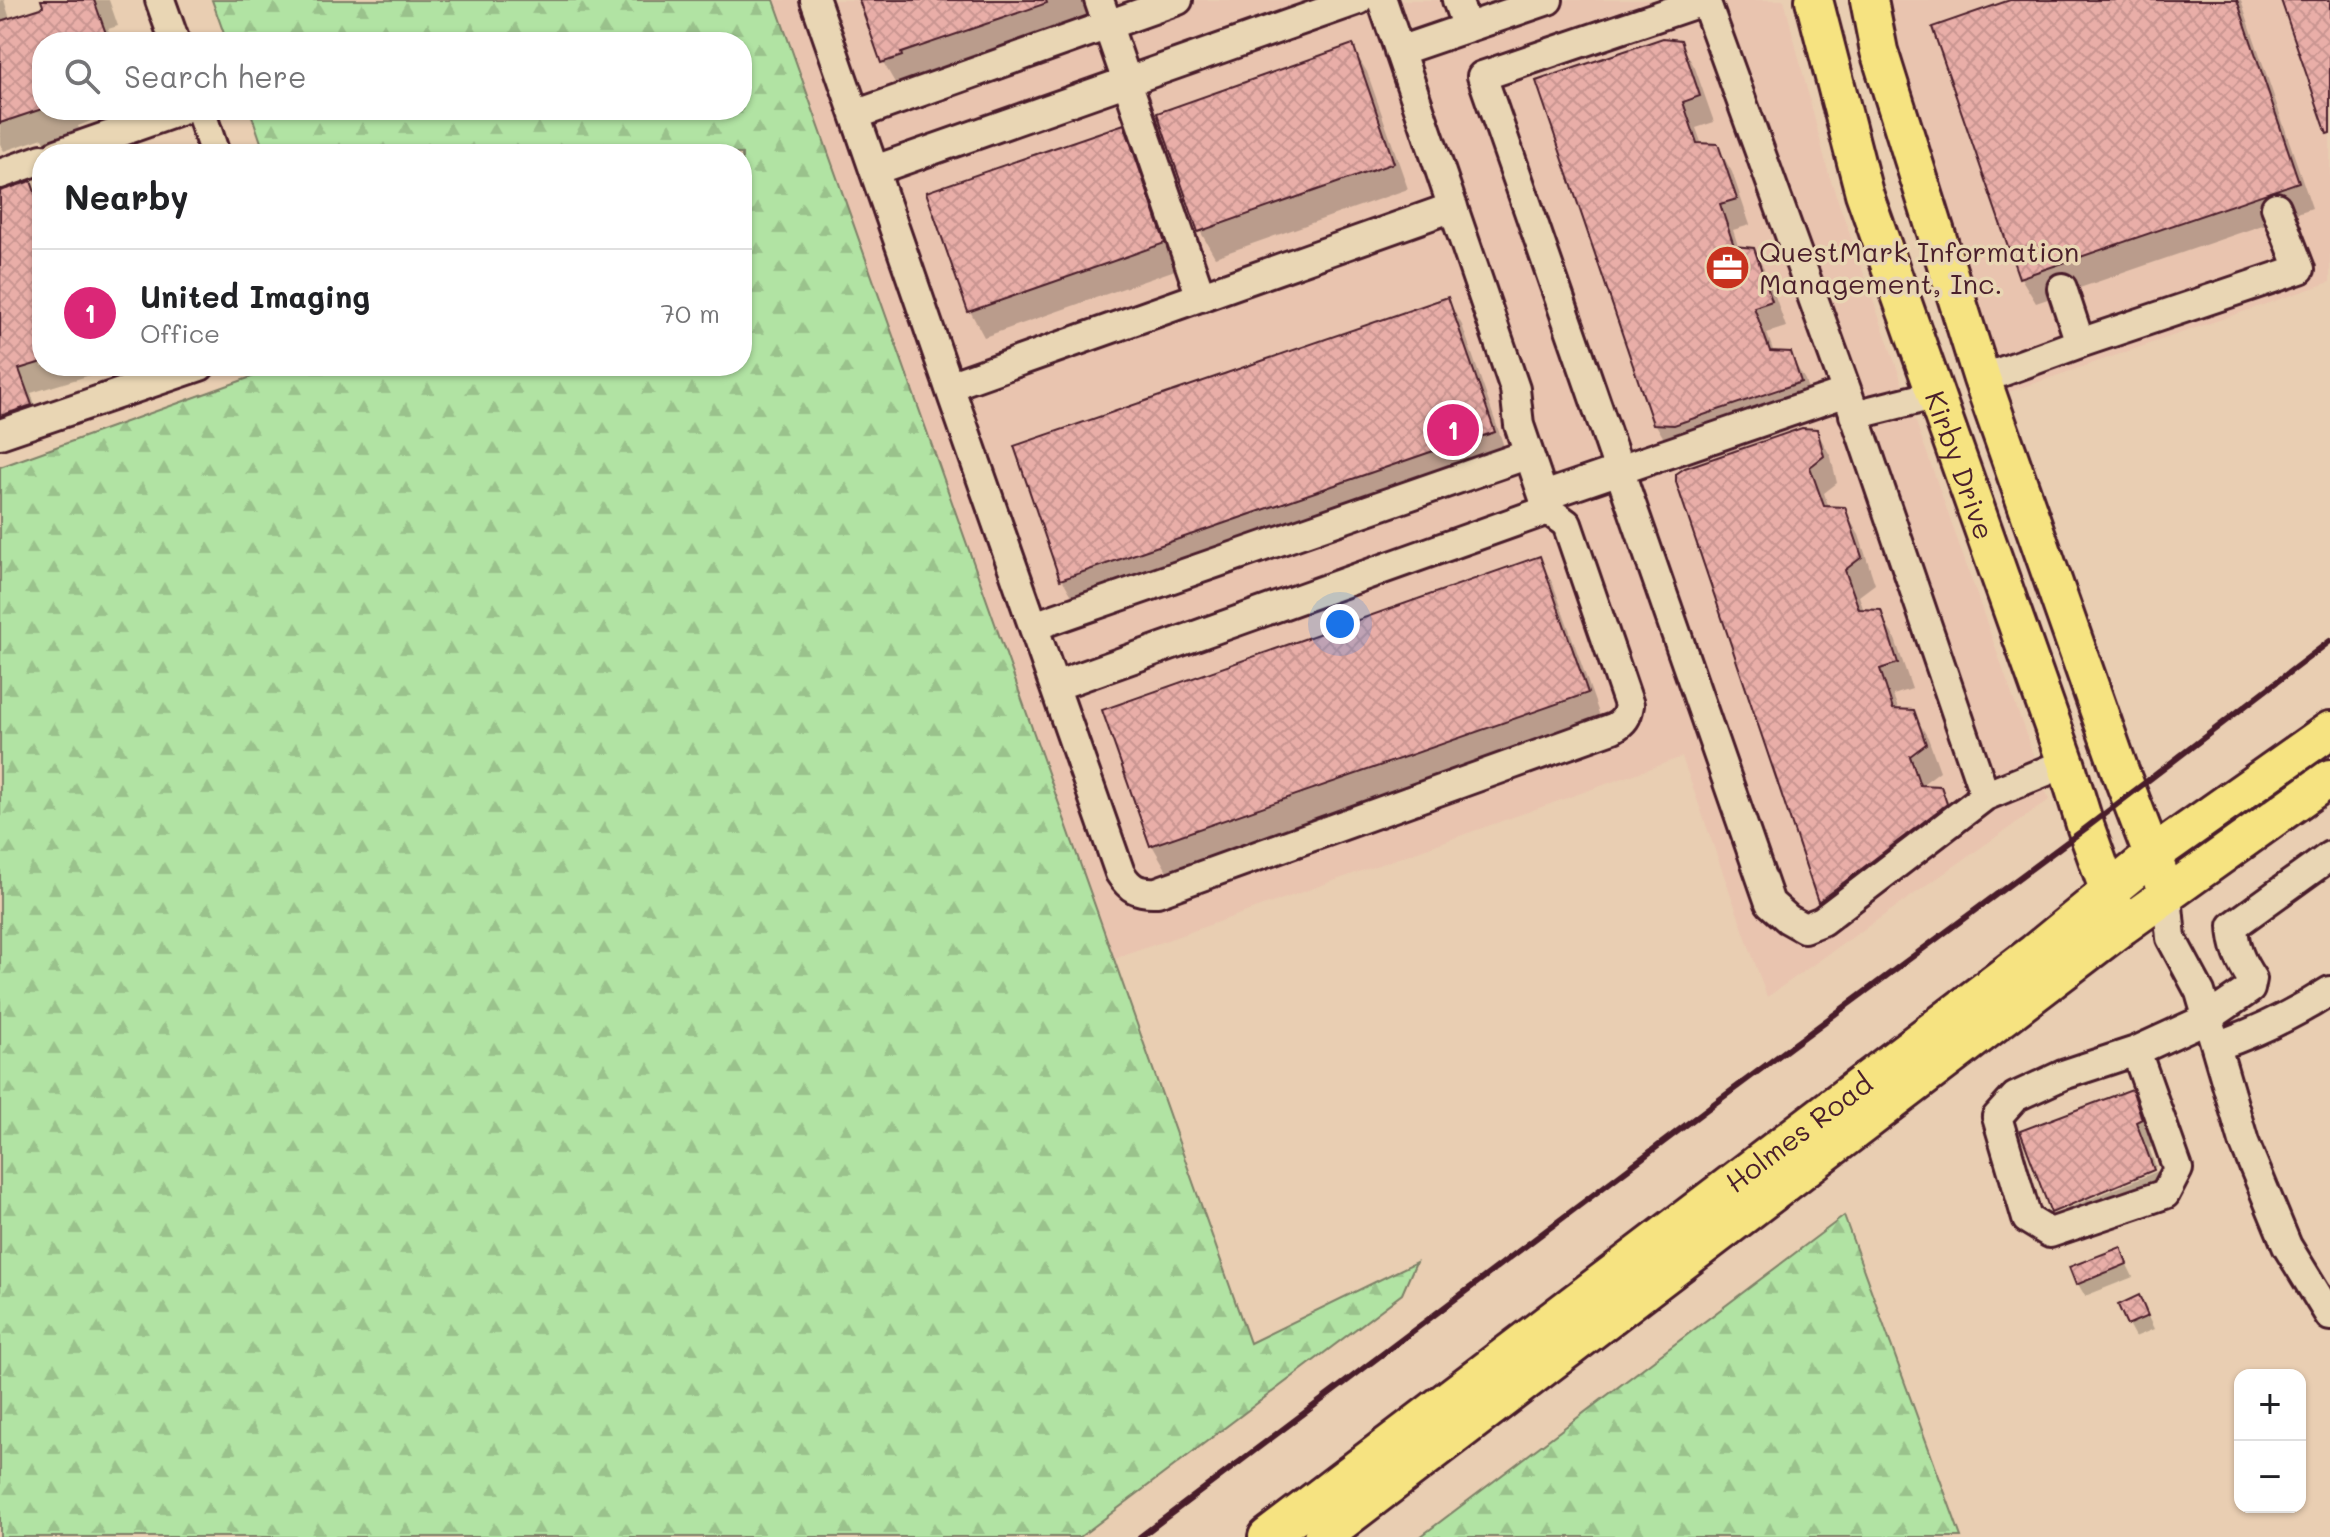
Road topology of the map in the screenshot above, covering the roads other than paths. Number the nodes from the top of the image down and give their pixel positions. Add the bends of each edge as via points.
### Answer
1 (160, 0) edge
2 (815, 0) edge
3 (1178, 0) edge
4 (1358, 0) edge
5 (1382, 0) edge
6 (1457, 0) edge
7 (1548, 0) edge
8 (1705, 0) edge
9 (1814, 0) edge
10 (1869, 0) edge
11 (1103, 12) edge
12 (1467, 28) junction
13 (171, 32) edge
14 (1399, 51) junction
15 (1127, 82) junction
16 (855, 115) junction
17 (154, 120) edge
18 (203, 120) edge
19 (85, 144) edge
20 (212, 144) edge
21 (32, 163) edge
22 (875, 170) junction
23 (0, 174) edge
24 (1453, 207) junction
25 (2276, 207) dead end
26 (2062, 288) dead end
27 (1201, 297) junction
28 (2080, 343) junction
29 (171, 376) edge
30 (1982, 379) junction
31 (949, 386) junction
32 (1934, 395) junction
33 (1850, 404) junction
34 (0, 434) edge
35 (1529, 454) junction
36 (1622, 470) junction
37 (1546, 503) junction
38 (1034, 626) junction
39 (1055, 686) junction
40 (2330, 730) edge
41 (2066, 763) junction
42 (2330, 778) edge
43 (1985, 796) junction
44 (2153, 855) junction
45 (2330, 856) edge
46 (2108, 890) junction
47 (2167, 895) junction
48 (2123, 926) junction
49 (2171, 938) junction
50 (2330, 991) edge
51 (2208, 1018) junction
52 (2216, 1046) junction
53 (2136, 1051) junction
54 (2330, 1316) edge
55 (1267, 1537) edge
56 (1322, 1537) edge

1 - 13 lane
2 - 16 lane
3 - 11 lane
4 - 15 lane
5 - 14 lane
6 - 12 lane
7 - 12 lane
8 - 33 lane
8 - 36 lane via 1482,76
9 - 32 main road, Kirby Drive via 1864,193
10 - 30 main road, Kirby Drive via 1879,51
11 - 15 lane
11 - 16 lane
12 - 14 lane
14 - 24 lane
15 - 22 lane
15 - 27 lane
16 - 22 lane
17 - 19 lane
18 - 20 lane
21 - 23 lane
22 - 31 lane
24 - 27 lane
24 - 35 lane via 1515,389
25 - 28 lane via 2300,269
26 - 28 lane
27 - 31 lane
28 - 30 lane
29 - 34 lane
30 - 32 main road
30 - 44 main road, Kirby Drive
31 - 38 lane
32 - 33 lane
32 - 41 main road, Kirby Drive
33 - 36 lane
33 - 43 lane
35 - 37 lane
35 - 38 lane
36 - 37 lane
36 - 43 lane via 1770,903 1804,928 1822,921
37 - 39 lane
37 - 39 lane via 1567,524 1629,705 1623,723 1145,893 1127,885 1120,873
38 - 39 lane
40 - 44 main road, Holmes Road
41 - 43 lane
41 - 46 main road, Kirby Drive
42 - 47 main road, Holmes Road
44 - 46 main road, Holmes Road
44 - 47 main road, Kirby Drive
45 - 51 lane via 2233,926 2233,942 2252,979 2250,989
46 - 48 main road, Kirby Drive
46 - 55 main road, Holmes Road via 2035,952
47 - 48 main road, Holmes Road
47 - 49 lane
48 - 49 lane
48 - 56 main road, Holmes Road
49 - 51 lane
50 - 52 lane via 2259,1031
51 - 52 lane
51 - 53 lane
52 - 54 lane via 2244,1142 2287,1246
53 - 53 lane via 2015,1097 1997,1117 2027,1219 2050,1233 2165,1194 2178,1169

